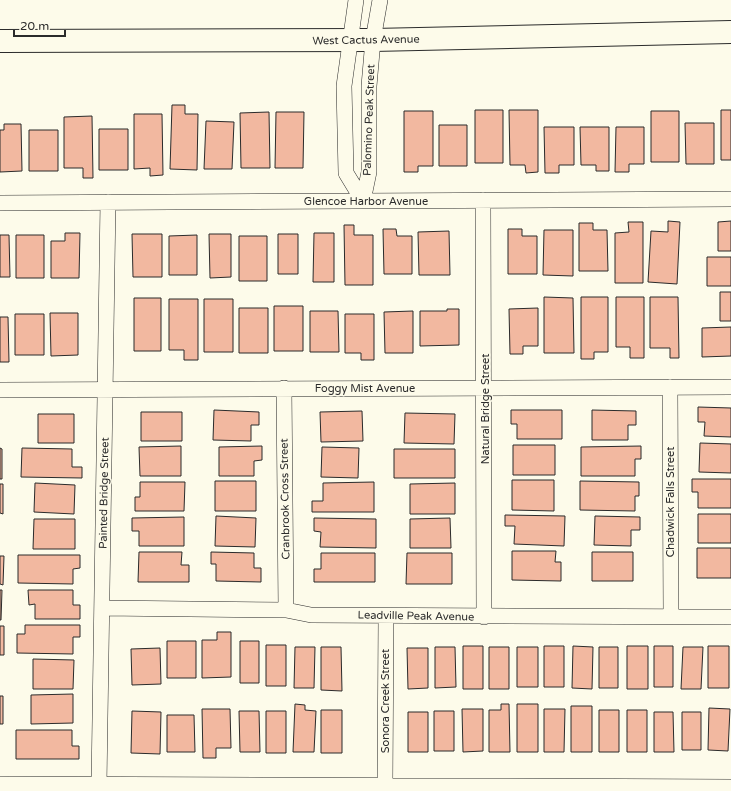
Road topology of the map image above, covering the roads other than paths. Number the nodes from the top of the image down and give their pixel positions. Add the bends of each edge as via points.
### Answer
1 (356, 0) edge
2 (380, 0) edge
3 (731, 32) edge
4 (362, 40) junction
5 (0, 41) edge
6 (731, 199) edge
7 (483, 200) junction
8 (363, 201) junction
9 (108, 202) junction
10 (0, 203) edge
11 (731, 387) edge
12 (284, 388) junction
13 (484, 388) junction
14 (670, 388) junction
15 (105, 389) junction
16 (0, 390) edge
17 (102, 608) junction
18 (286, 610) junction
19 (386, 616) junction
20 (671, 616) junction
21 (484, 617) junction
22 (731, 617) edge
23 (0, 784) edge
24 (99, 784) junction
25 (385, 786) junction
26 (731, 787) edge
27 (236, 788) edge
28 (562, 788) edge

1 - 4 street, Palomino Peak Street
2 - 4 street, Palomino Peak Street
3 - 4 main road, West Cactus Avenue
4 - 5 main road, West Cactus Avenue
4 - 8 street, Palomino Peak Street via 369,86 369,172
4 - 8 street, Palomino Peak Street via 344,86 346,173
6 - 7 street, Glencoe Harbor Avenue
7 - 8 street, Glencoe Harbor Avenue
7 - 13 street, Natural Bridge Street
8 - 9 street, Glencoe Harbor Avenue
9 - 10 street, Glencoe Harbor Avenue
9 - 15 street, Painted Bridge Street
11 - 14 street, Foggy Mist Avenue
12 - 13 street, Foggy Mist Avenue
12 - 15 street, Foggy Mist Avenue
12 - 18 street, Cranbrook Cross Street
13 - 14 street, Foggy Mist Avenue
13 - 21 street, Natural Bridge Street
14 - 20 street, Chadwick Falls Street
15 - 16 street, Foggy Mist Avenue
15 - 17 street, Painted Bridge Street
17 - 18 street, Leadville Peak Avenue
17 - 24 street, Painted Bridge Street
18 - 19 street, Leadville Peak Avenue via 311,615
19 - 21 street, Leadville Peak Avenue
19 - 25 street, Sonora Creek Street
20 - 21 street, Leadville Peak Avenue
20 - 22 street, Leadville Peak Avenue
23 - 24 street
24 - 27 street
25 - 27 street
25 - 28 street
26 - 28 street

